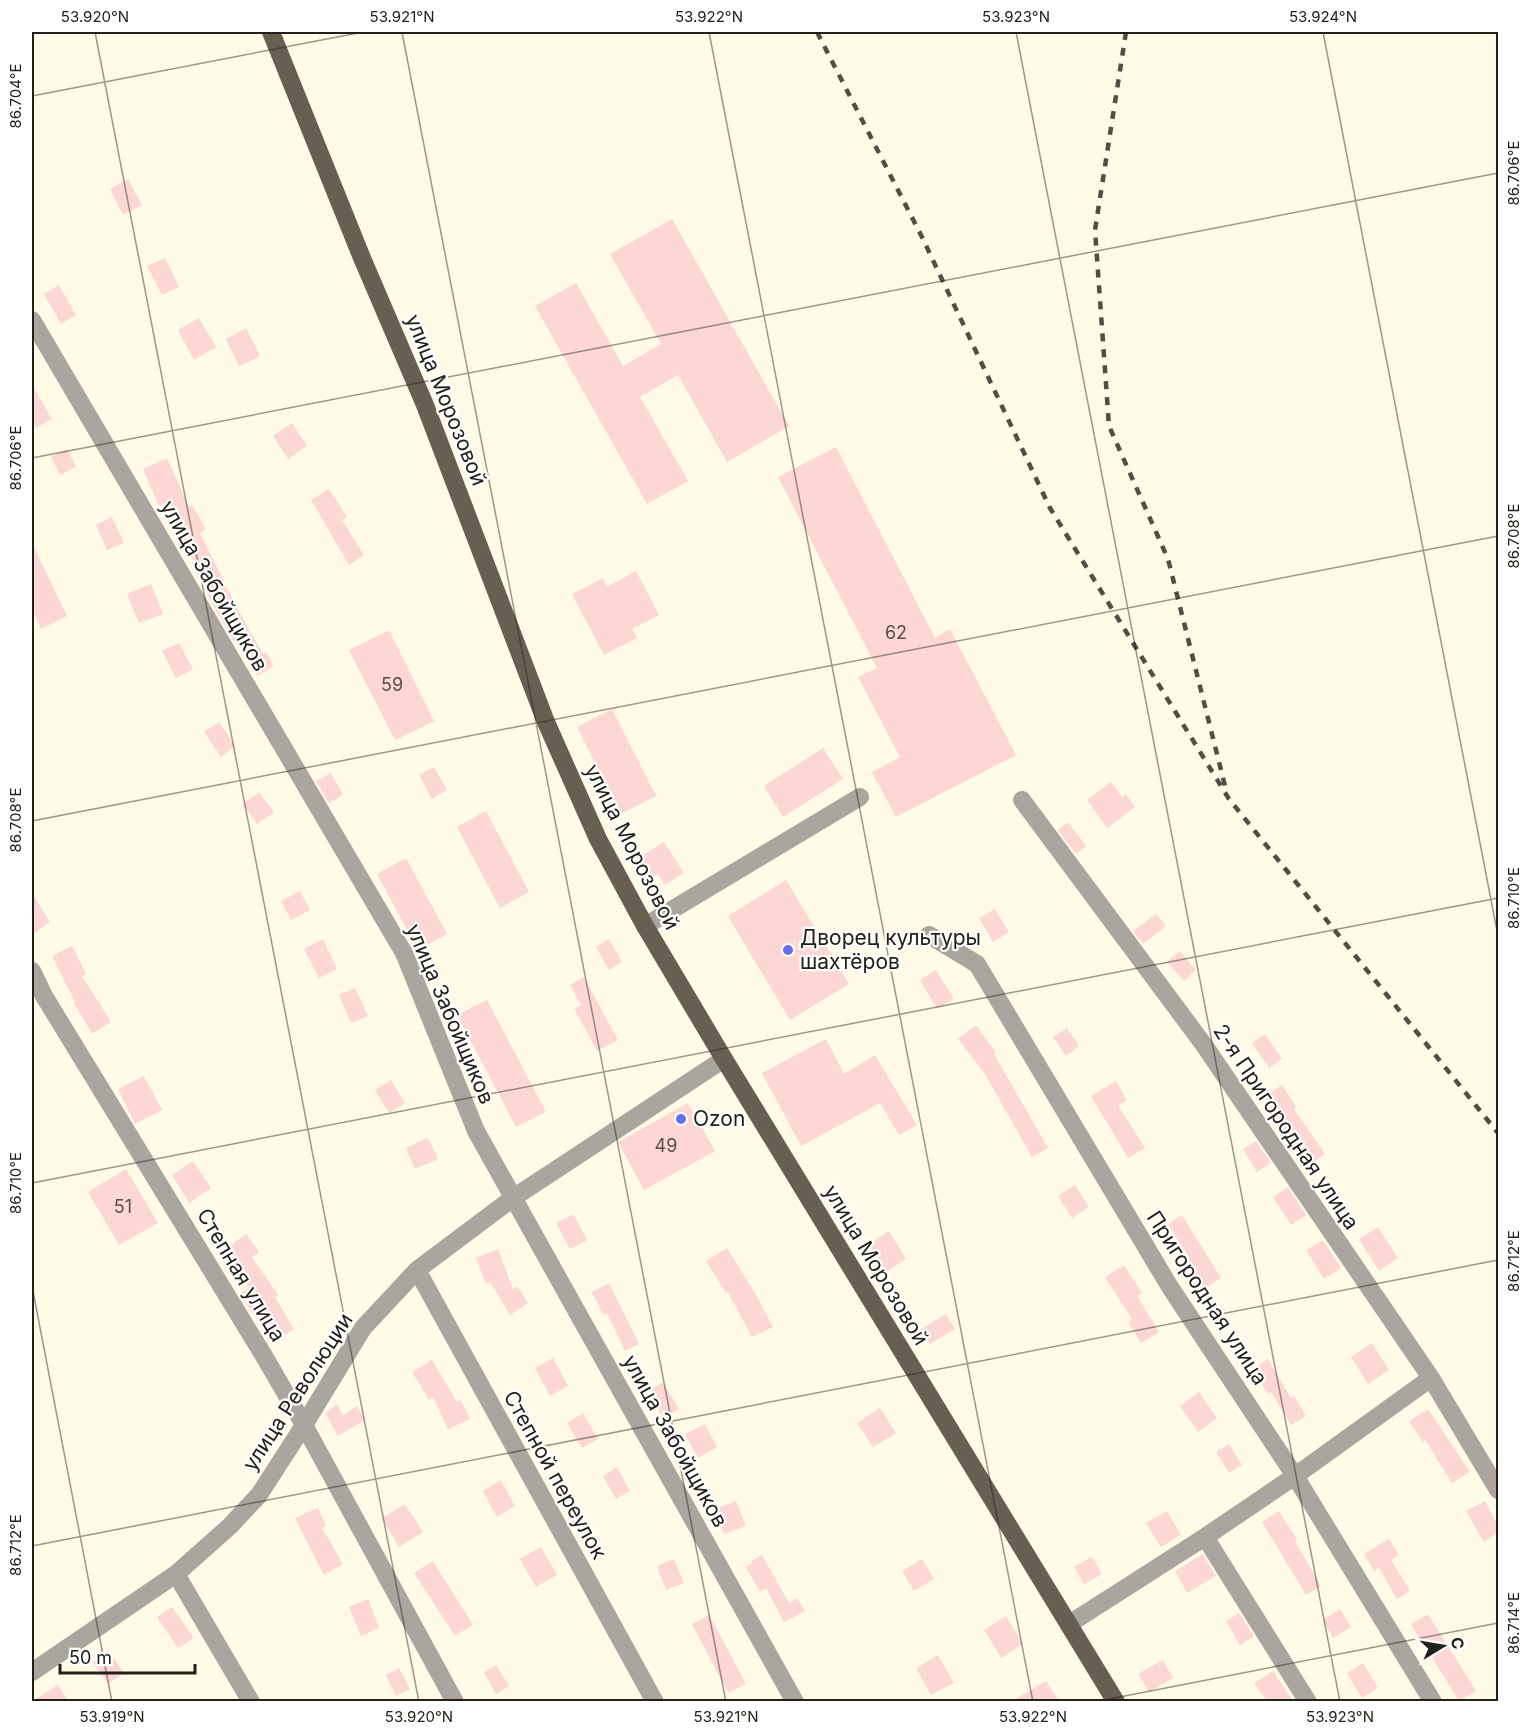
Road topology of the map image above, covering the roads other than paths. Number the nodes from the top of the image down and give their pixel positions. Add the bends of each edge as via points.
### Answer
1 (271, 32) edge
2 (32, 320) edge
3 (860, 797) dead end
4 (1022, 800) dead end
5 (645, 926) junction
6 (929, 935) dead end
7 (32, 971) edge
8 (724, 1059) junction
9 (513, 1198) junction
10 (417, 1270) junction
11 (1431, 1378) junction
12 (304, 1425) junction
13 (1295, 1476) junction
14 (1498, 1490) edge
15 (1205, 1537) junction
16 (176, 1574) junction
17 (1069, 1624) junction
18 (32, 1672) edge
19 (251, 1701) edge
20 (455, 1701) edge
21 (655, 1701) edge
22 (795, 1701) edge
23 (1116, 1701) edge
24 (1308, 1701) edge
25 (1433, 1701) edge

1 - 5 main road, улица Морозовой via 425,405 546,722 598,839
2 - 9 street, улица Забойщиков via 404,953 476,1131
3 - 5 street
4 - 11 street, 2-я Пригородная улица via 1204,1045
5 - 8 main road, улица Морозовой
6 - 13 street, Пригородная улица via 976,964 1170,1287
7 - 12 street, Степная улица
8 - 9 street, улица Революции
8 - 17 main road, улица Морозовой
9 - 10 street, улица Революции
9 - 22 street, улица Забойщиков
10 - 12 street, улица Революции via 363,1328
10 - 21 street, Степной переулок
11 - 13 street
11 - 14 street, 2-я Пригородная улица
12 - 16 street, улица Революции via 259,1495
12 - 20 street, Степная улица
13 - 15 street
13 - 25 street, Пригородная улица
15 - 17 street
15 - 24 street
16 - 18 street, улица Революции
16 - 19 street
17 - 23 main road, улица Морозовой

